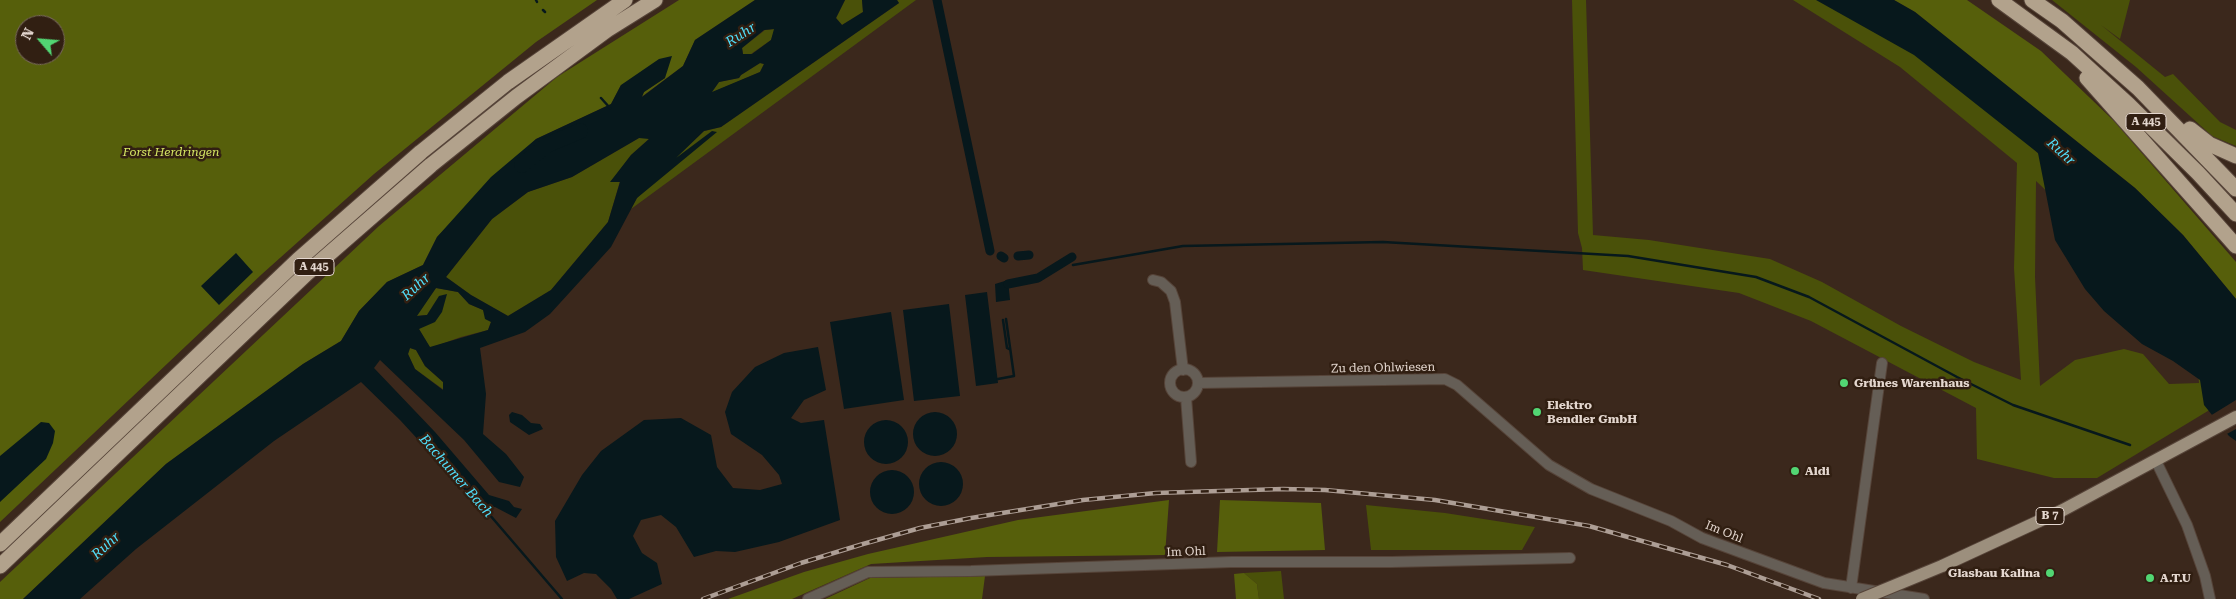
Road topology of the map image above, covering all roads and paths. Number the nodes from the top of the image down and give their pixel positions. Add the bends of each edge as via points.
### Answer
1 (625, 0) edge
2 (656, 0) edge
3 (1999, 0) edge
4 (2032, 0) edge
5 (2050, 36) junction
6 (2138, 88) junction
7 (2236, 156) edge
8 (2236, 189) edge
9 (2236, 214) edge
10 (2236, 246) edge
11 (1153, 280) dead end
12 (1882, 363) dead end
13 (1183, 370) junction
14 (1198, 383) junction
15 (1186, 397) junction
16 (2236, 417) edge
17 (2156, 460) junction
18 (1191, 462) dead end
19 (1591, 489) joint
20 (0, 544) edge
21 (1570, 558) dead end
22 (0, 566) edge
23 (1851, 588) junction
24 (808, 599) edge
25 (1862, 599) edge
26 (1924, 599) edge
27 (2210, 599) edge

1 - 20 highway, A 445 via 508,82 422,152 298,260
2 - 22 highway, A 445 via 607,30 431,165 306,274
3 - 5 highway, A 445
4 - 6 highway, A 445 via 2062,21
5 - 9 highway, A 445 via 2129,105
5 - 10 highway
6 - 7 highway via 2209,144
6 - 8 highway, A 445
11 - 13 street via 1171,291 1175,302
12 - 23 street
13 - 14 street via 1195,374
13 - 15 street via 1172,376 1171,385 1174,393
14 - 15 street via 1193,394
14 - 19 street, Zu den Ohlwiesen via 1445,379 1457,385 1549,465
15 - 18 street
16 - 17 main road, B 7
17 - 25 main road, B 7, bridge via 2063,510
17 - 27 street via 2194,542
19 - 23 street, Im Ohl via 1671,521 1719,545 1824,584
21 - 24 street, Im Ohl via 1231,562 868,572
23 - 26 street, Im Ohl

